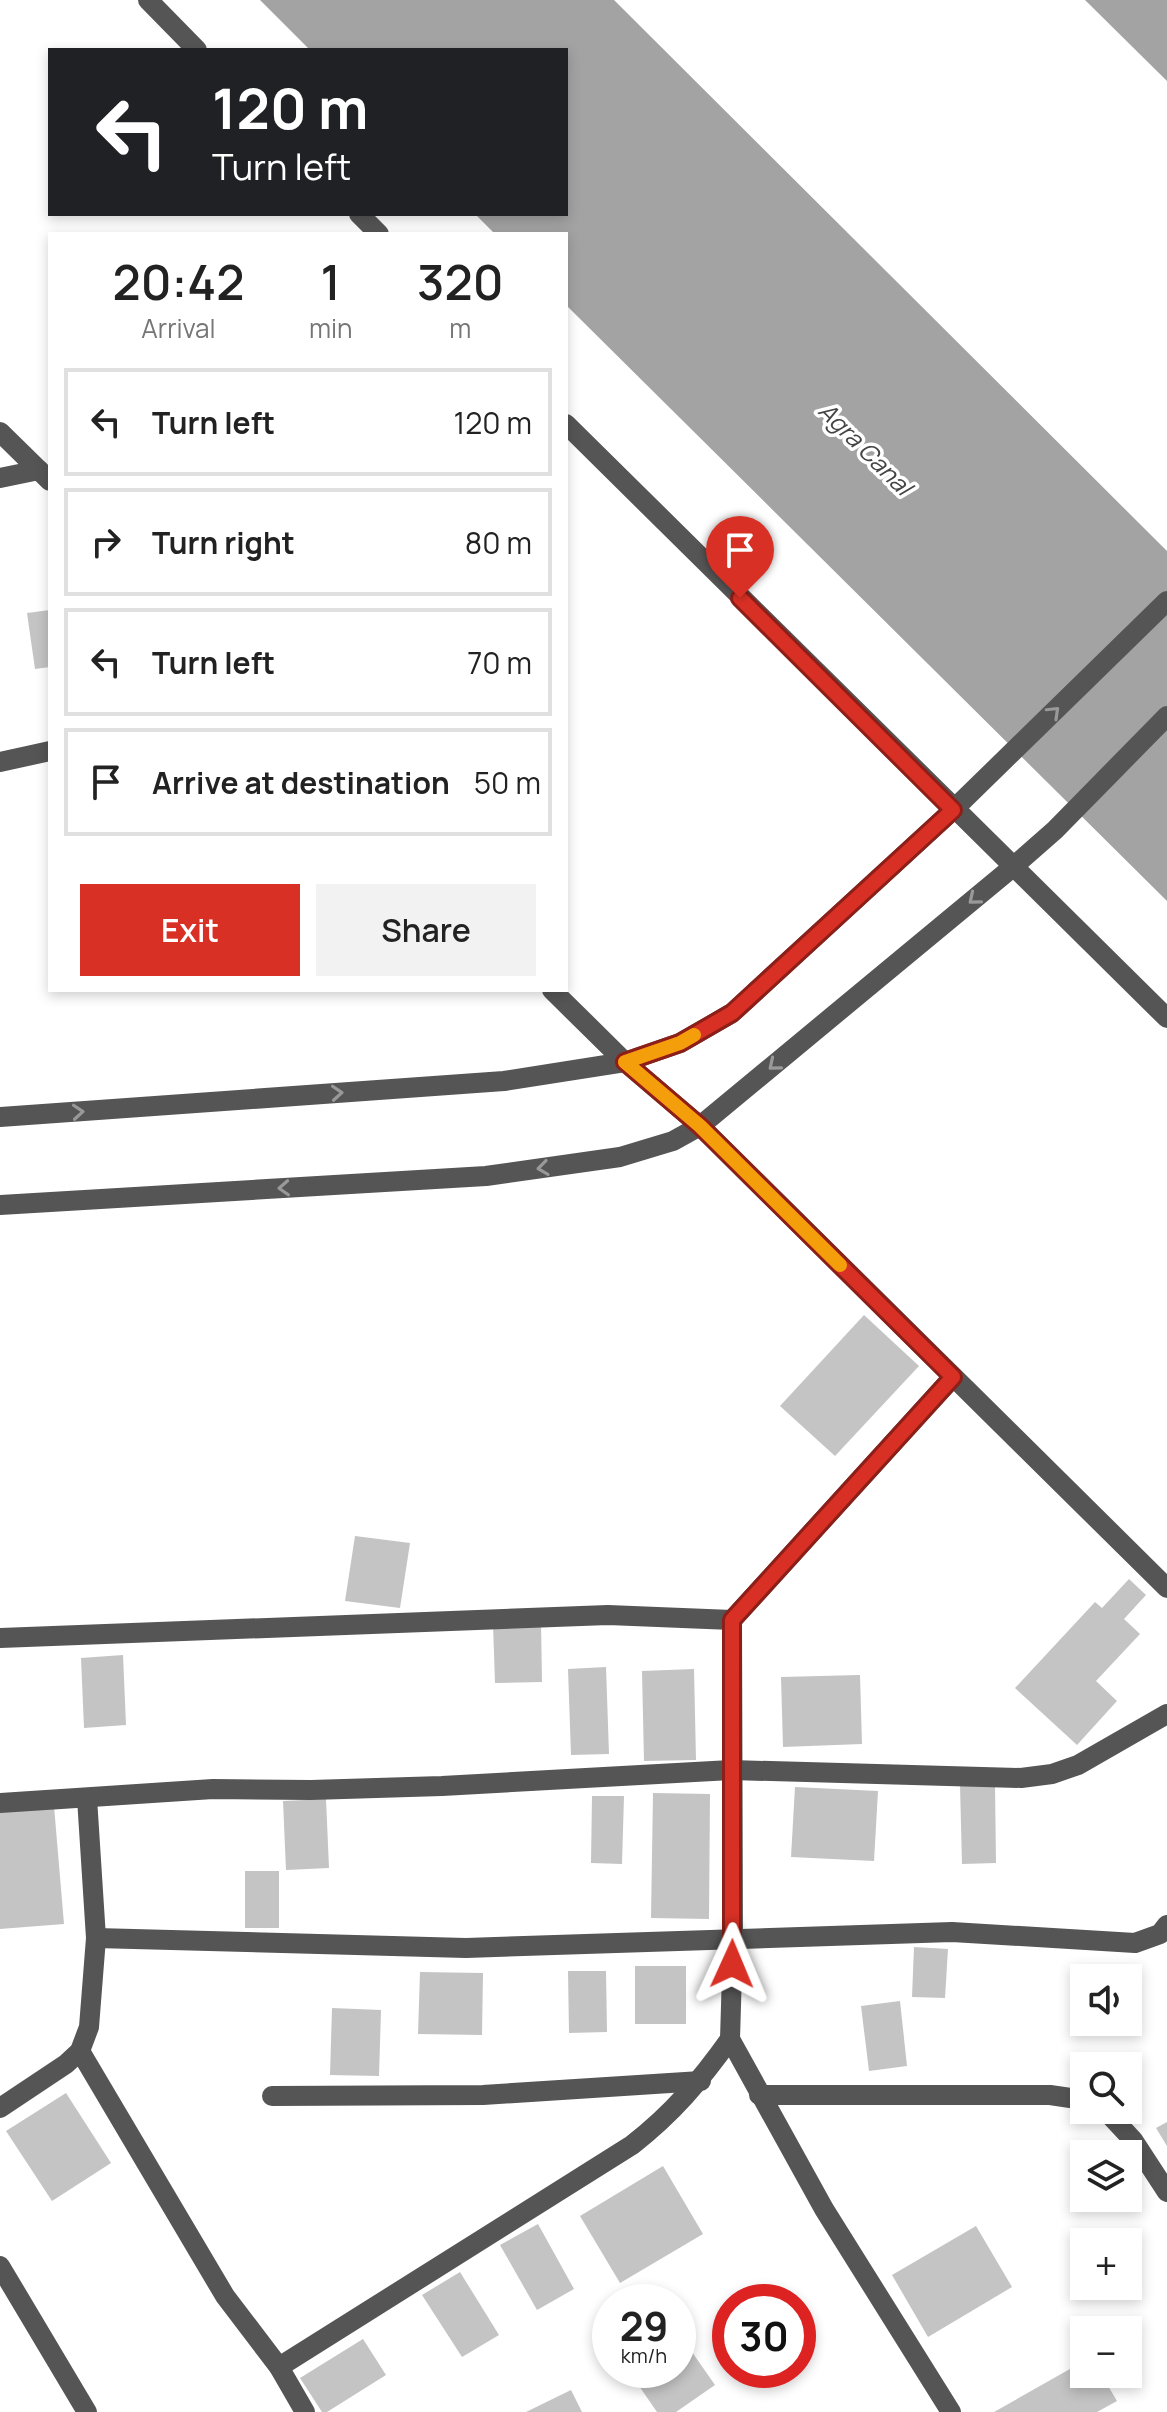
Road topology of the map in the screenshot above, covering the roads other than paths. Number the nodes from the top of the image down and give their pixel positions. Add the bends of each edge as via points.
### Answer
1 (148, 0) edge
2 (195, 48) edge
3 (361, 216) edge
4 (377, 232) edge
5 (568, 426) edge
6 (0, 432) edge
7 (44, 476) edge
8 (0, 478) edge
9 (1167, 601) edge
10 (1167, 716) edge
11 (48, 751) edge
12 (0, 762) edge
13 (953, 810) junction
14 (1014, 866) junction
15 (554, 992) edge
16 (1167, 1018) edge
17 (625, 1062) junction
18 (0, 1117) edge
19 (700, 1126) junction
20 (0, 1205) edge
21 (953, 1377) junction
22 (1167, 1588) edge
23 (732, 1620) junction
24 (0, 1638) edge
25 (1167, 1714) edge
26 (731, 1770) junction
27 (87, 1798) junction
28 (0, 1803) edge
29 (1167, 1925) edge
30 (96, 1938) junction
31 (733, 1939) junction
32 (730, 2039) junction
33 (80, 2051) junction
34 (701, 2081) junction
35 (759, 2095) junction
36 (272, 2096) dead end
37 (1070, 2098) edge
38 (0, 2108) edge
39 (1118, 2124) edge
40 (1167, 2192) edge
41 (0, 2266) edge
42 (279, 2367) junction
43 (87, 2412) edge
44 (305, 2412) edge
45 (951, 2412) edge

1 - 2 street
3 - 4 street
5 - 13 street
6 - 7 street
7 - 8 street
13 -> 9 street
10 - 14 street
11 - 12 street
13 - 14 street
13 - 17 street via 732,1013 680,1043
14 - 16 street
14 -> 19 street
15 - 17 street
18 -> 17 street via 504,1081
17 - 19 street
19 -> 20 street via 673,1141 620,1157 486,1176
19 - 21 street
21 - 22 street
21 - 23 street
23 - 24 street via 608,1615
23 - 26 street
25 - 26 street via 1078,1765 1021,1778
26 - 27 street
26 - 31 street
27 - 28 street
27 - 30 street
29 - 31 street via 1160,1934 1135,1943 952,1932
30 - 31 street via 466,1948
30 - 33 street via 89,2027
31 - 32 street
32 - 34 street
32 - 35 street
33 - 38 street
33 - 42 street via 225,2296
34 - 36 street via 483,2095
34 - 42 street via 632,2145
35 - 37 street
35 - 45 street
39 - 40 street
41 - 43 street
42 - 44 street

